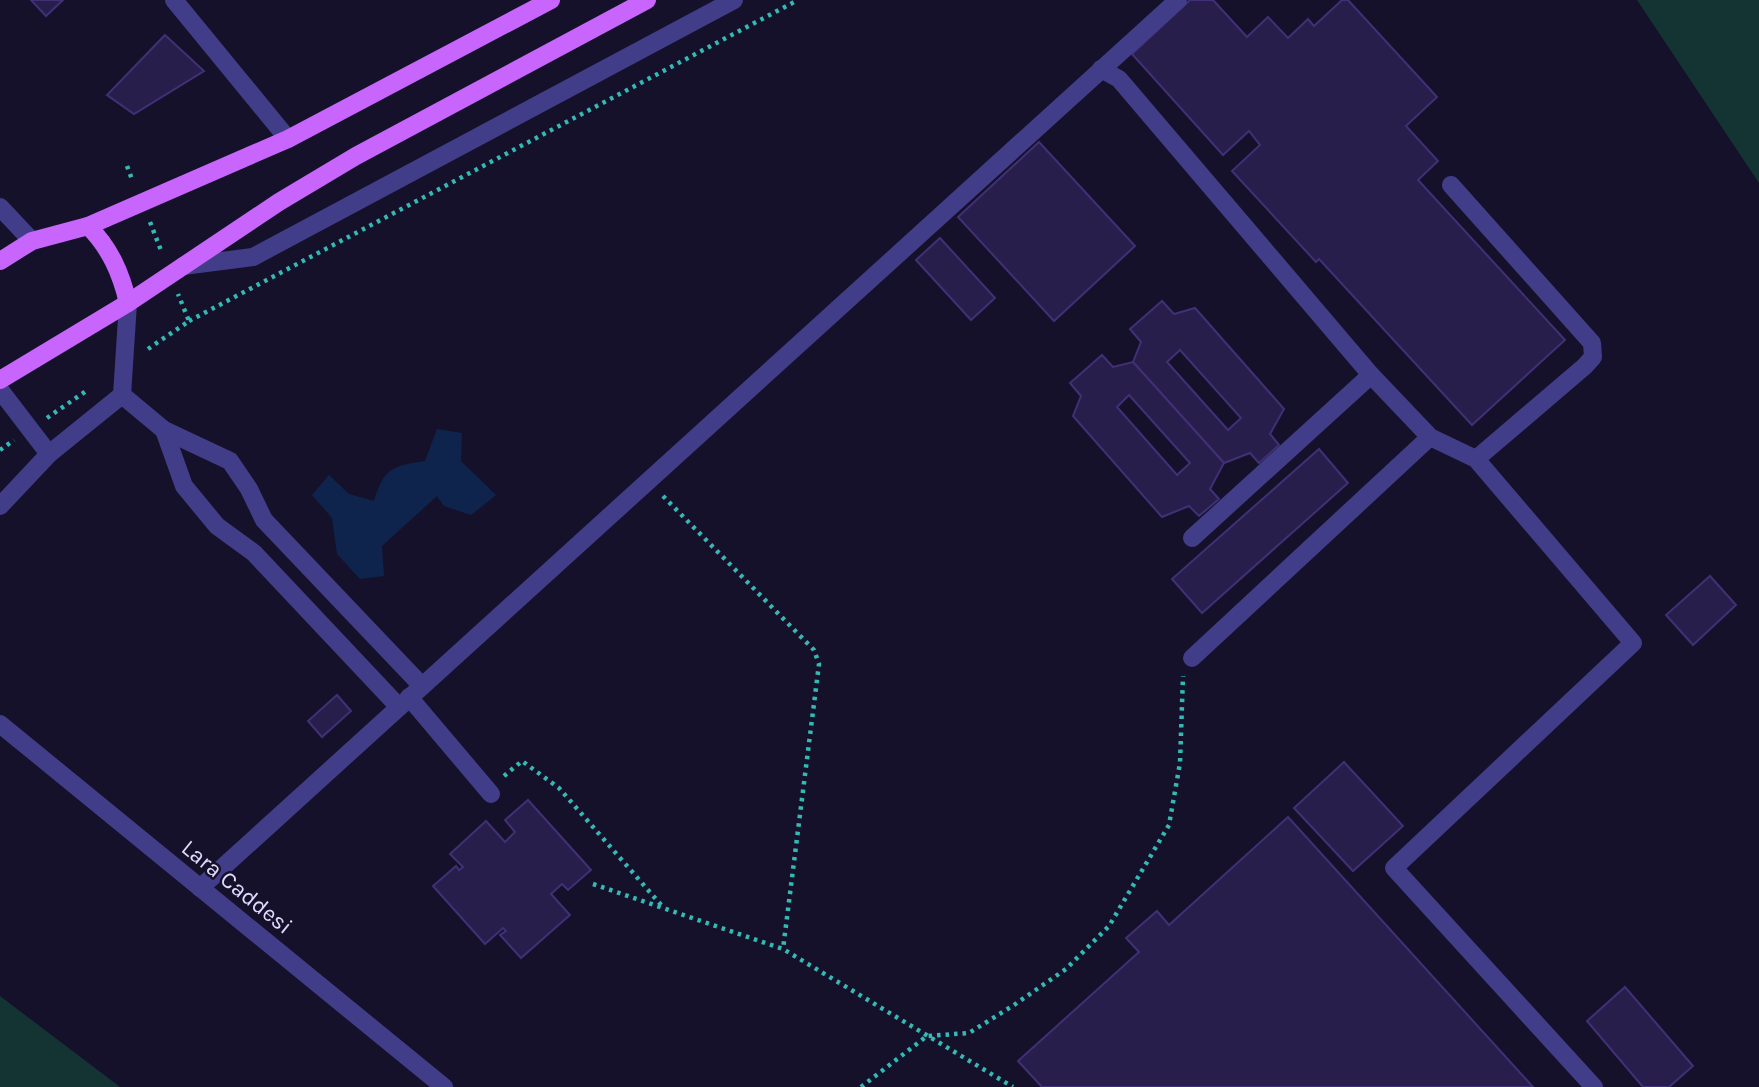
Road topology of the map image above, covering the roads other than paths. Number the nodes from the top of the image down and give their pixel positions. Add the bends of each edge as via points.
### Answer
1 (174, 0) edge
2 (551, 0) edge
3 (647, 0) edge
4 (734, 0) edge
5 (1178, 0) edge
6 (1101, 69) junction
7 (288, 139) junction
8 (1451, 185) dead end
9 (0, 208) edge
10 (88, 226) junction
11 (32, 241) junction
12 (0, 261) edge
13 (183, 266) junction
14 (128, 303) junction
15 (1371, 375) junction
16 (0, 380) edge
17 (0, 390) edge
18 (122, 395) junction
19 (164, 430) junction
20 (1430, 437) junction
21 (49, 454) junction
22 (1476, 459) junction
23 (0, 506) edge
24 (1192, 538) dead end
25 (1192, 658) road end
26 (410, 697) junction
27 (0, 724) edge
28 (489, 792) road end
29 (200, 888) junction
30 (444, 1087) edge
31 (1594, 1087) edge

1 - 7 street
2 - 7 main road
3 - 13 main road via 356,156
4 - 13 street via 253,257
5 - 6 street
6 - 15 street via 1119,79
6 - 26 street
7 - 10 main road
8 - 22 street via 1592,343 1593,357 1586,366
9 - 11 street
10 - 11 main road
10 - 14 main road via 115,262
11 - 12 main road
13 - 14 main road
14 - 16 main road
14 - 18 street
15 - 20 street
15 - 24 street
17 - 21 street
18 - 19 street
18 - 21 street
19 - 26 street via 184,486 217,526 254,552
19 - 26 street via 230,461 264,520
20 - 22 street
20 - 25 street
21 - 23 street
22 - 31 street via 1633,643 1394,868
26 - 28 street
26 - 29 street
27 - 29 street, Lara Caddesi
29 - 30 street, Lara Caddesi

